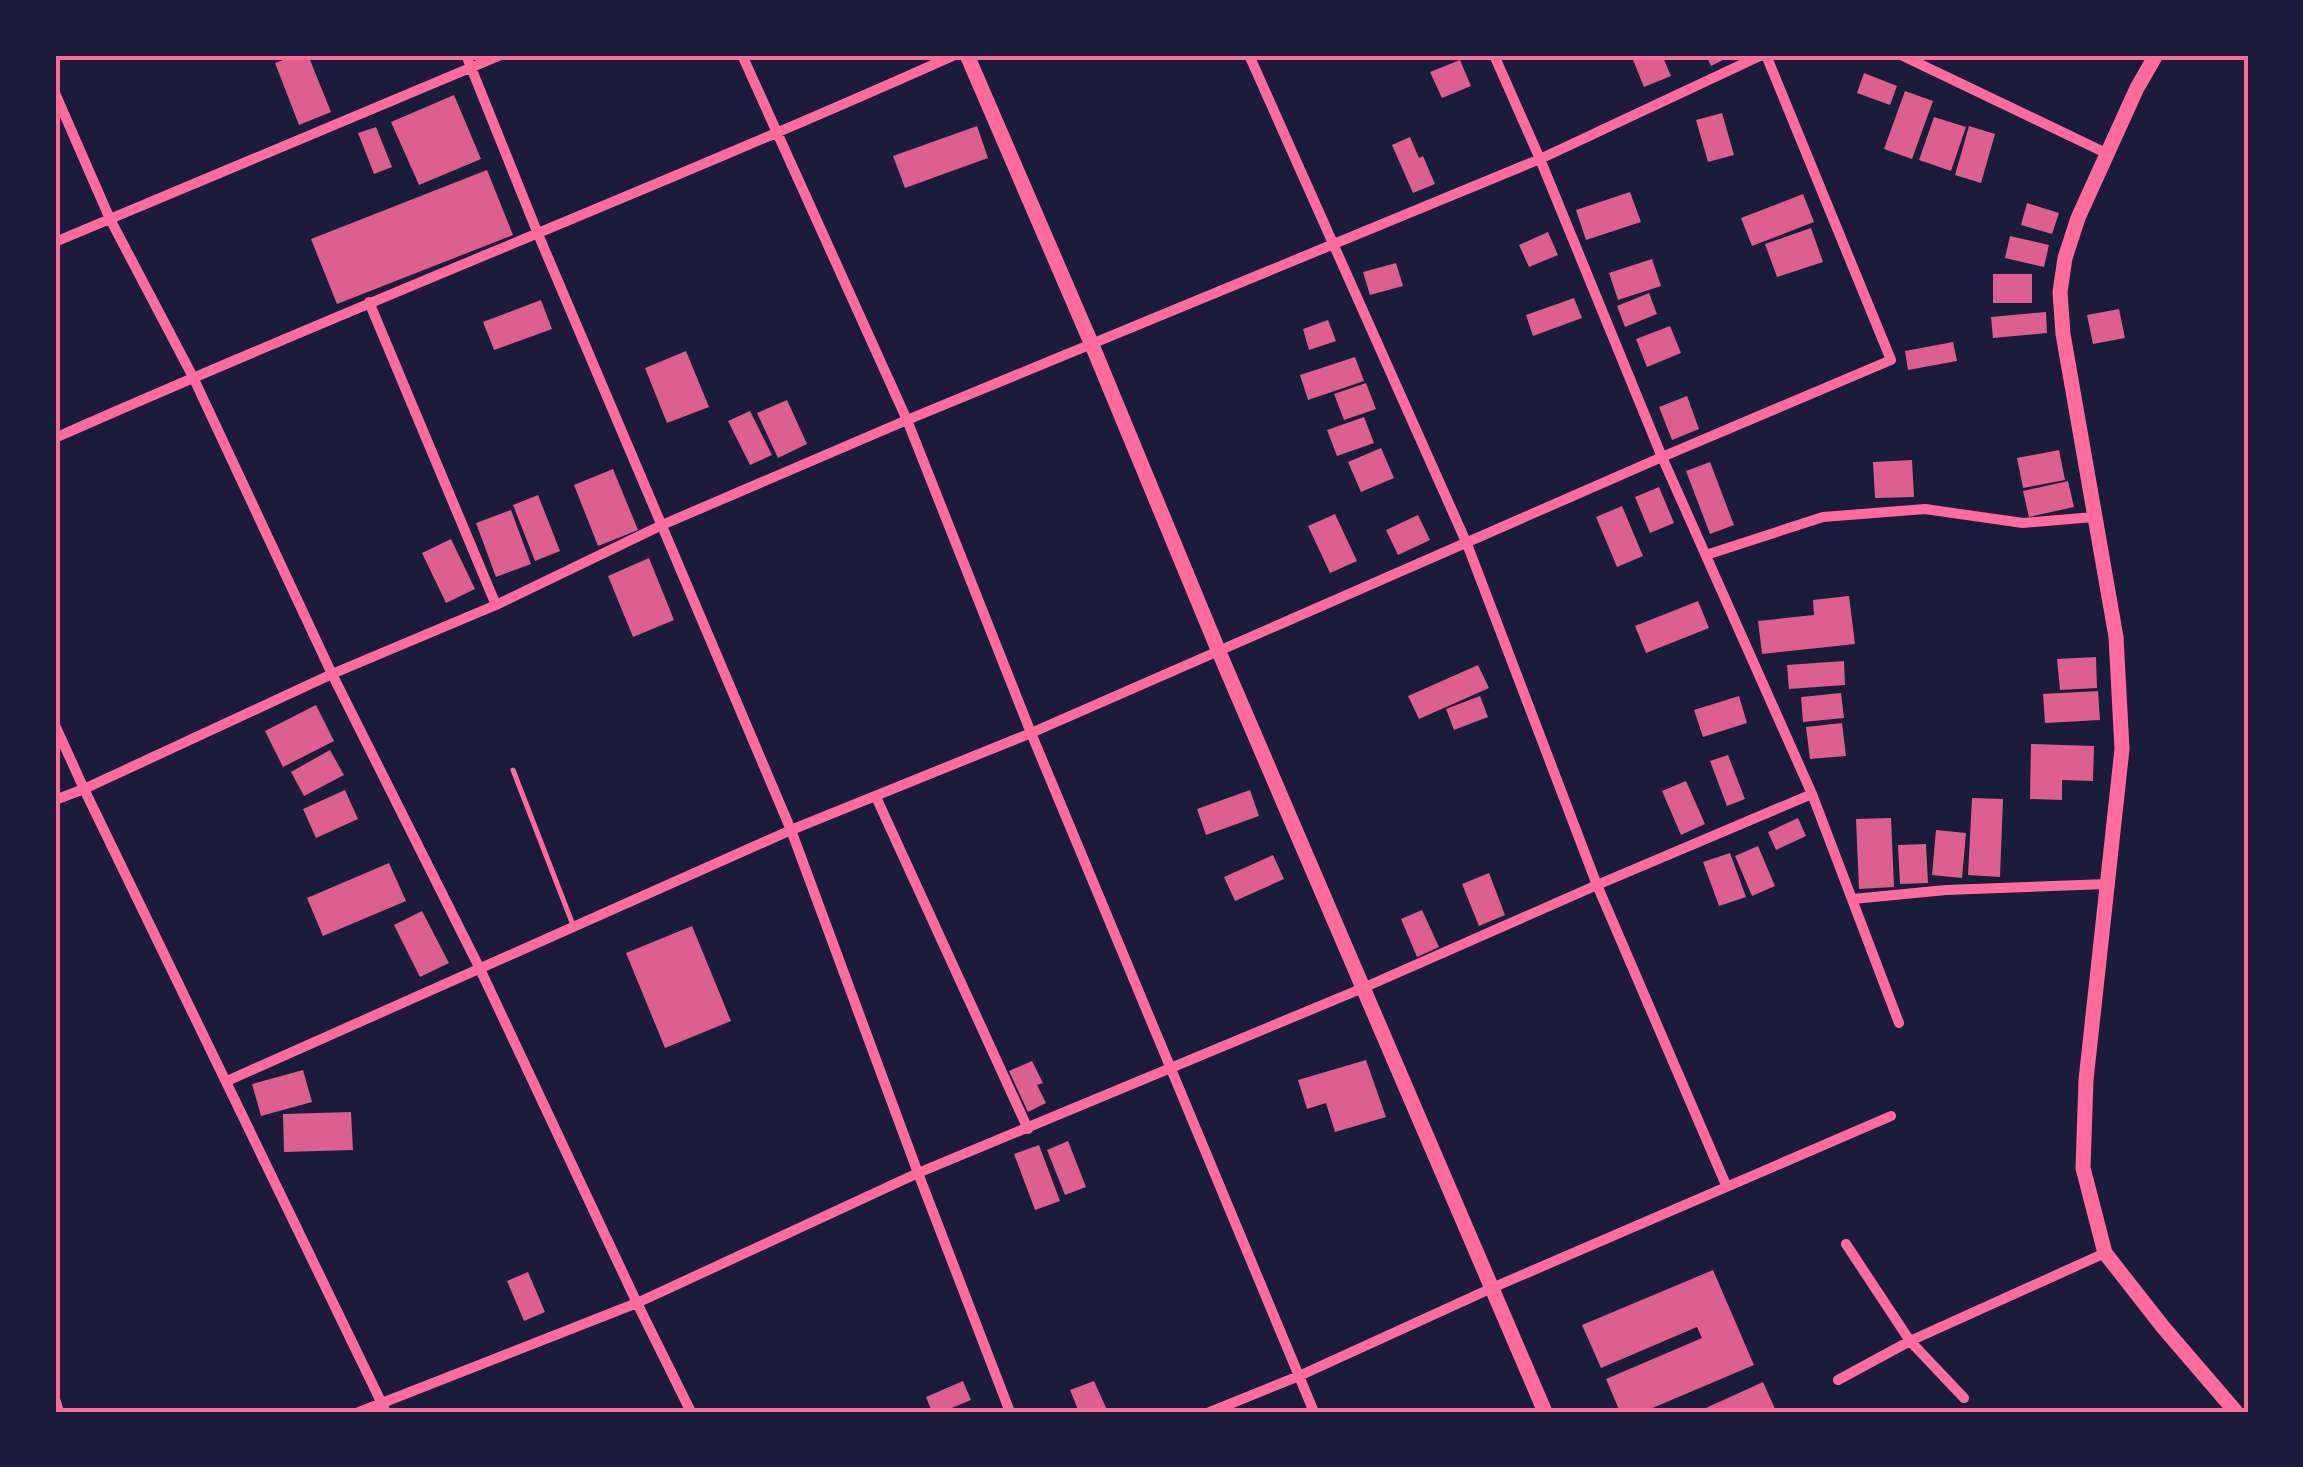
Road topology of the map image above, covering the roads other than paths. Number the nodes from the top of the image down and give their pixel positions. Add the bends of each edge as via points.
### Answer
1 (466, 55) edge
2 (502, 55) edge
3 (742, 55) edge
4 (955, 55) edge
5 (967, 55) edge
6 (1249, 55) edge
7 (1494, 55) edge
8 (1764, 55) edge
9 (1902, 55) edge
10 (2156, 55) edge
11 (471, 67) junction
12 (55, 93) edge
13 (776, 134) junction
14 (2108, 154) junction
15 (1540, 159) junction
16 (110, 219) junction
17 (538, 234) junction
18 (55, 242) edge
19 (1334, 242) junction
20 (368, 302) junction
21 (1092, 346) junction
22 (192, 377) junction
23 (907, 420) junction
24 (55, 438) edge
25 (1662, 457) junction
26 (2094, 517) junction
27 (662, 525) junction
28 (1467, 544) junction
29 (1706, 555) junction
30 (496, 605) junction
31 (1218, 652) junction
32 (332, 674) junction
33 (55, 724) edge
34 (1031, 733) junction
35 (514, 770) dead end
36 (84, 789) junction
37 (1812, 794) junction
38 (876, 796) junction
39 (55, 800) edge
40 (792, 830) junction
41 (2107, 884) junction
42 (1597, 885) junction
43 (1853, 899) junction
44 (574, 928) junction
45 (480, 969) junction
46 (1363, 988) junction
47 (1898, 1023) dead end
48 (1170, 1069) junction
49 (227, 1082) junction
50 (1891, 1116) dead end
51 (1028, 1129) junction
52 (918, 1174) junction
53 (1726, 1185) junction
54 (1846, 1244) dead end
55 (2105, 1253) junction
56 (1492, 1288) junction
57 (637, 1303) junction
58 (1910, 1341) junction
59 (1298, 1376) junction
60 (1838, 1380) dead end
61 (1964, 1398) dead end
62 (55, 1399) edge
63 (384, 1408) edge
64 (59, 1412) edge
65 (359, 1412) edge
66 (691, 1412) edge
67 (1010, 1412) edge
68 (1210, 1412) edge
69 (1314, 1412) edge
70 (1545, 1412) edge
71 (2236, 1412) edge

1 - 11 street
2 - 11 street
3 - 13 street
4 - 13 street
5 - 21 main road
6 - 19 street
7 - 15 street
8 - 15 street
8 - 25 street via 1891,360
9 - 14 street
10 - 14 main road
11 - 16 street
11 - 17 street
12 - 16 street
13 - 17 street
13 - 23 street
14 - 26 main road via 2078,218 2060,292
15 - 19 street
15 - 25 street
16 - 18 street
16 - 22 street
17 - 20 street
17 - 27 street
19 - 21 street
19 - 28 street
20 - 22 street
20 - 30 street
21 - 23 street
21 - 31 main road
22 - 24 street
22 - 32 street
23 - 27 street
23 - 34 street
25 - 28 street
25 - 29 street
26 - 29 street via 2023,523 1925,510 1823,517
26 - 41 main road via 2116,637 2122,749
27 - 30 street
27 - 40 street
28 - 31 street
28 - 42 street
29 - 37 street
30 - 32 street
31 - 34 street
31 - 46 main road
32 - 36 street
32 - 45 street
33 - 36 street
34 - 38 street
34 - 48 street
35 - 44 lane
36 - 39 street
36 - 49 street
37 - 42 street
37 - 43 street
38 - 40 street
38 - 51 street
40 - 44 street
40 - 52 street
41 - 43 street
41 - 55 main road via 2082,1168
42 - 46 street
42 - 53 street
43 - 47 street
44 - 45 street
45 - 49 street
45 - 57 street
46 - 48 street
46 - 56 main road
48 - 51 street
48 - 59 street
49 - 63 street
50 - 53 street
51 - 52 street
52 - 57 street
52 - 67 street
53 - 56 street
54 - 58 street
55 - 58 street
55 - 71 main road
56 - 59 street
56 - 70 main road
57 - 63 street
57 - 66 street
58 - 60 street
58 - 61 street
59 - 68 street
59 - 69 street
62 - 64 street
63 - 65 street

